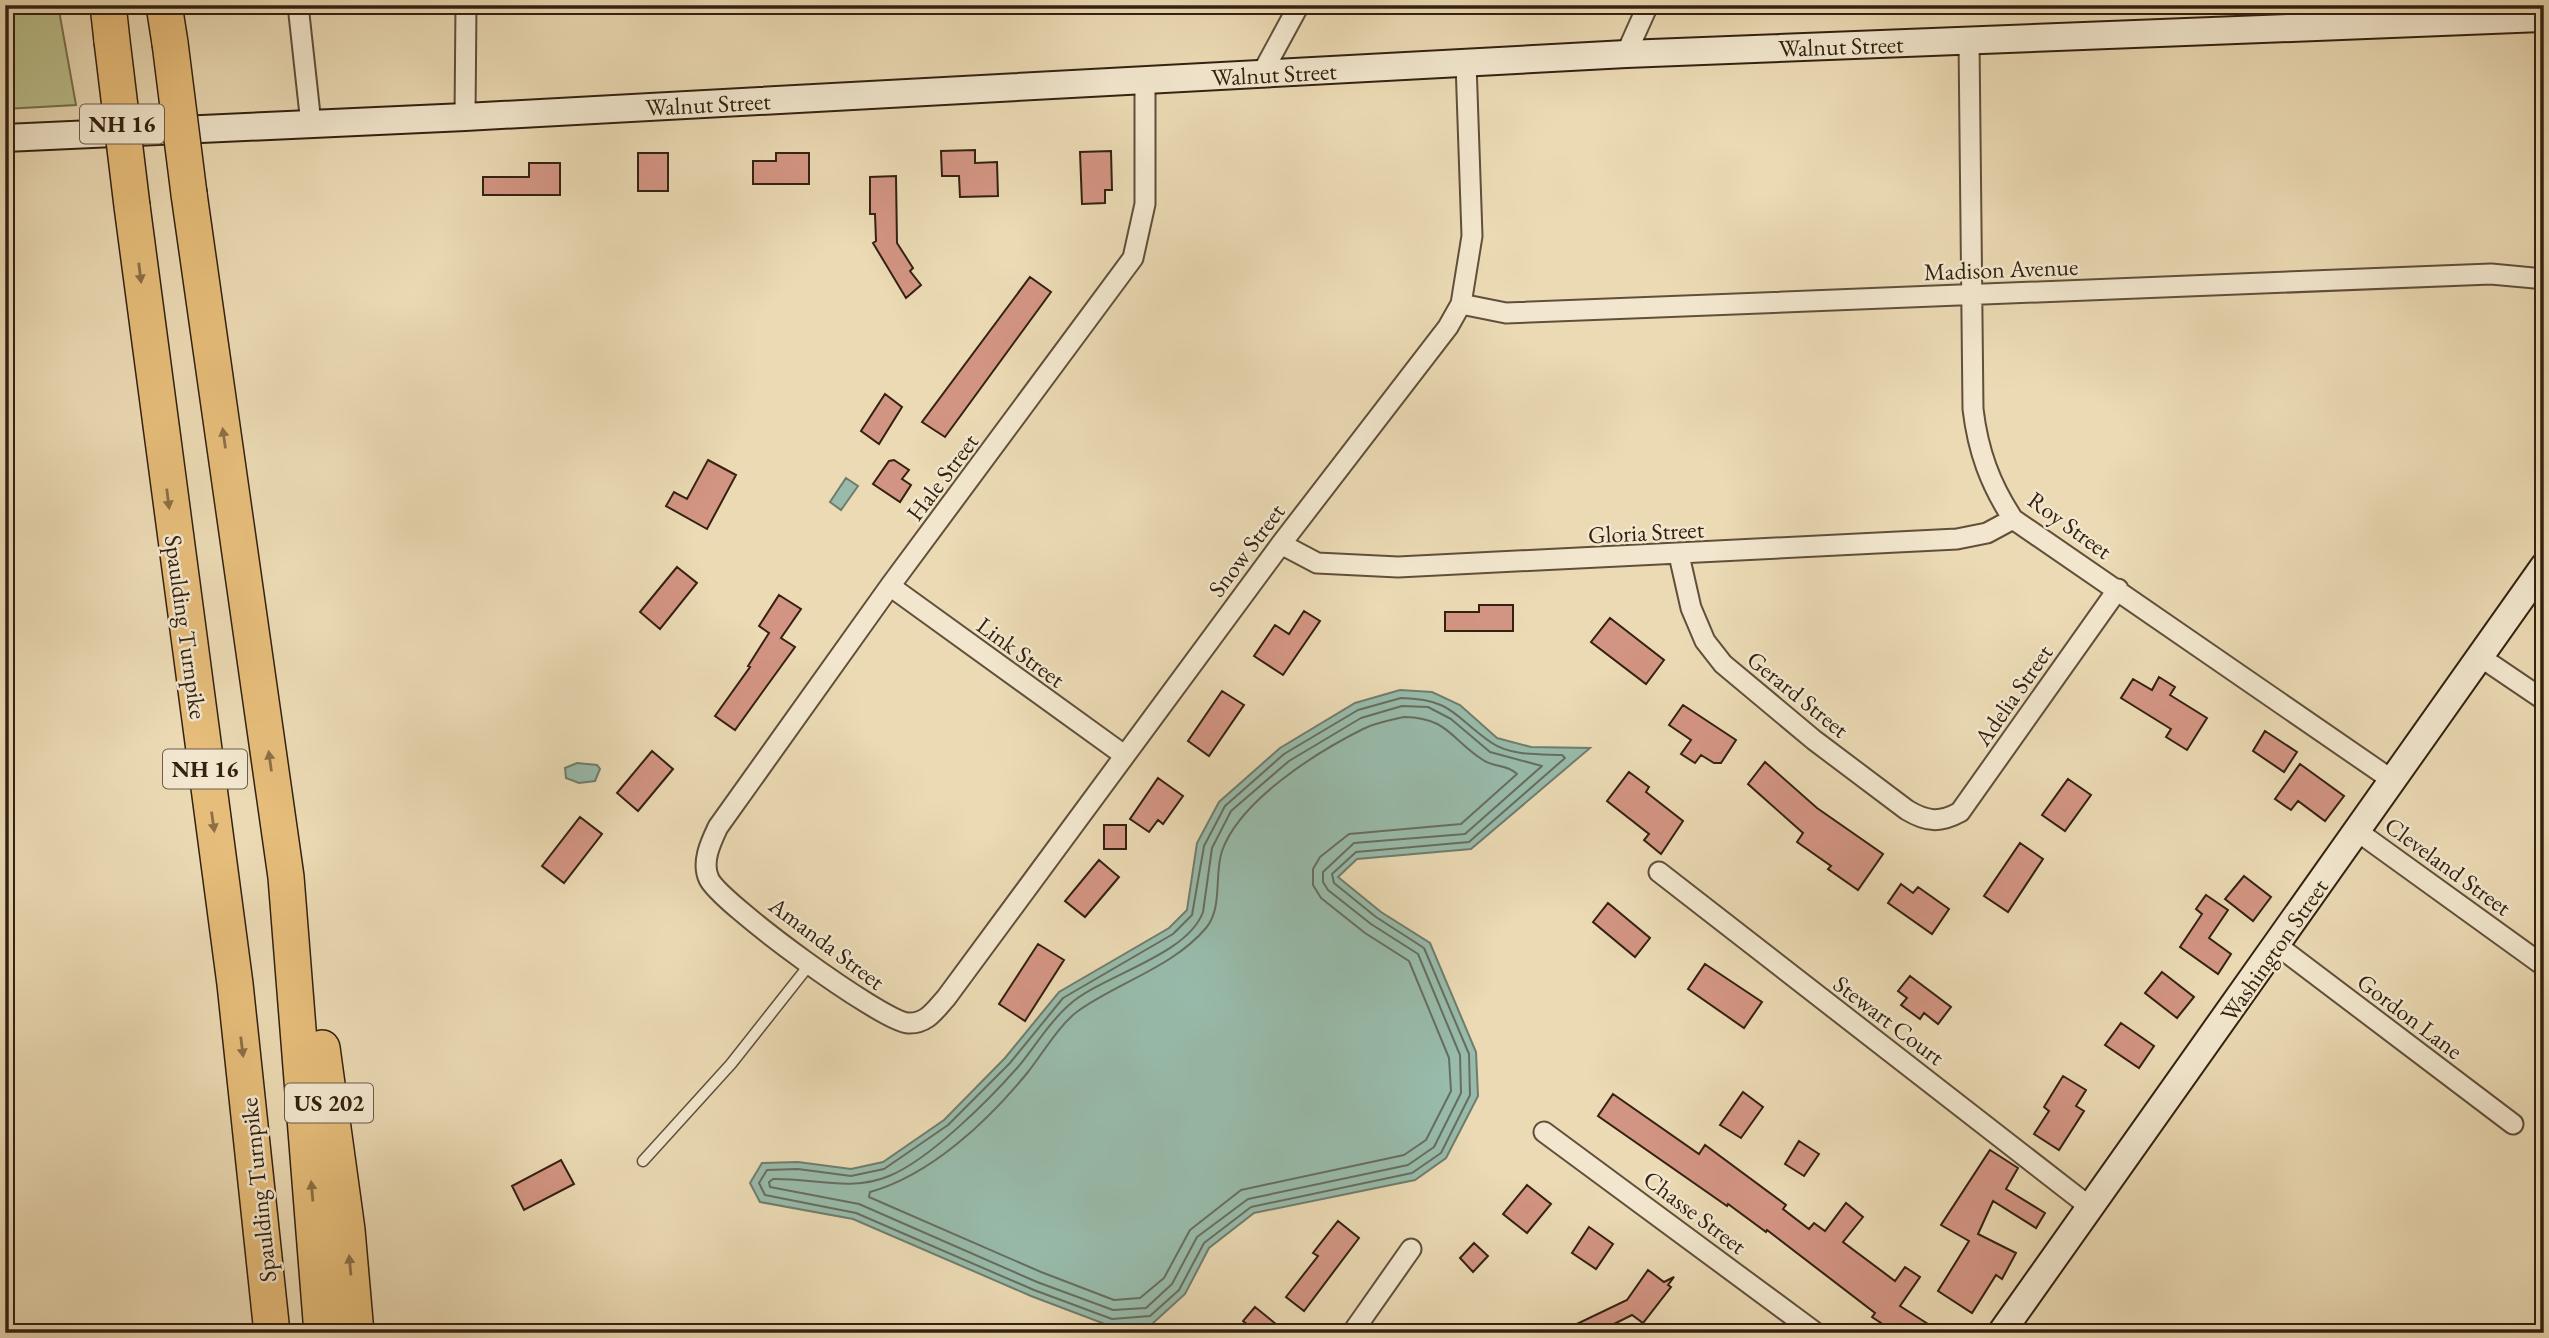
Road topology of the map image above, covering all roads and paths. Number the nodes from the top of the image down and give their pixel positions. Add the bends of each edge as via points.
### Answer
1 (108, 5) edge
2 (164, 5) edge
3 (299, 5) edge
4 (466, 5) edge
5 (1299, 5) edge
6 (1648, 5) edge
7 (2544, 18) edge
8 (1969, 41) junction
9 (1626, 54) junction
10 (1466, 63) junction
11 (1261, 75) junction
12 (1146, 81) junction
13 (465, 117) junction
14 (311, 124) junction
15 (5, 138) edge
16 (2544, 279) edge
17 (1970, 295) junction
18 (1461, 304) junction
19 (2013, 519) junction
20 (1282, 544) junction
21 (1679, 555) junction
22 (2544, 566) edge
23 (890, 586) junction
24 (2118, 589) junction
25 (2480, 656) junction
26 (2544, 700) edge
27 (1124, 755) junction
28 (2392, 780) junction
29 (1942, 822) joint
30 (2357, 831) junction
31 (1659, 872) dead end
32 (286, 877) junction
33 (708, 878) joint
34 (2278, 946) junction
35 (810, 964) junction
36 (2544, 966) edge
37 (927, 1020) joint
38 (2513, 1124) dead end
39 (1544, 1132) dead end
40 (643, 1161) dead end
41 (2090, 1207) junction
42 (1411, 1249) dead end
43 (272, 1333) edge
44 (322, 1333) edge
45 (356, 1333) edge
46 (1352, 1333) edge
47 (1816, 1333) edge
48 (2001, 1333) edge

1 -> 43 highway, Spaulding Turnpike / NH 16, bridge via 235,984
32 -> 2 highway, NH 16, bridge
3 - 14 street
4 - 13 street
5 - 11 street
6 - 9 street
7 - 8 main road, Walnut Street
8 - 9 main road, Walnut Street
8 - 17 street, Roy Street
9 - 10 main road, Walnut Street
10 - 11 main road, Walnut Street
10 - 18 street, Snow Street via 1472,236
11 - 12 main road, Walnut Street
12 - 13 main road, Walnut Street
12 - 23 street, Hale Street via 1145,204 1133,258
13 - 14 main road, Walnut Street
14 - 15 main road, Walnut Street
16 - 17 street, Madison Avenue via 2491,275
17 - 18 street, Madison Avenue via 1506,313
17 - 19 street, Roy Street via 1977,442 1988,475
18 - 20 street, Snow Street
19 - 21 street, Gloria Street via 1987,533 1957,539
19 - 24 street, Roy Street
20 - 21 street, Gloria Street via 1317,563 1349,567
20 - 27 street, Snow Street
21 - 29 street, Gerard Street via 1691,608 1705,642 1723,664 1907,810
22 - 25 main road, Washington Street
23 - 27 street, Link Street
23 - 33 street, Hale Street via 718,827 706,863
24 - 28 street, Roy Street
24 - 29 street, Adelia Street via 1960,812
25 - 26 street
25 - 28 main road, Washington Street
27 - 37 street, Snow Street
28 - 30 main road, Washington Street
30 - 34 main road, Washington Street
30 - 36 street, Cleveland Street
31 - 41 street, Stewart Court
44 -> 32 highway, NH 16
45 -> 32 highway, US 202 via 348,1230 310,963
33 - 35 street, Amanda Street
34 - 38 street, Gordon Lane
34 - 41 main road, Washington Street
35 - 37 street, Amanda Street via 890,1018 909,1023
35 - 40 lane via 732,1063
39 - 47 street, Chasse Street
41 - 48 main road, Washington Street
42 - 46 street

